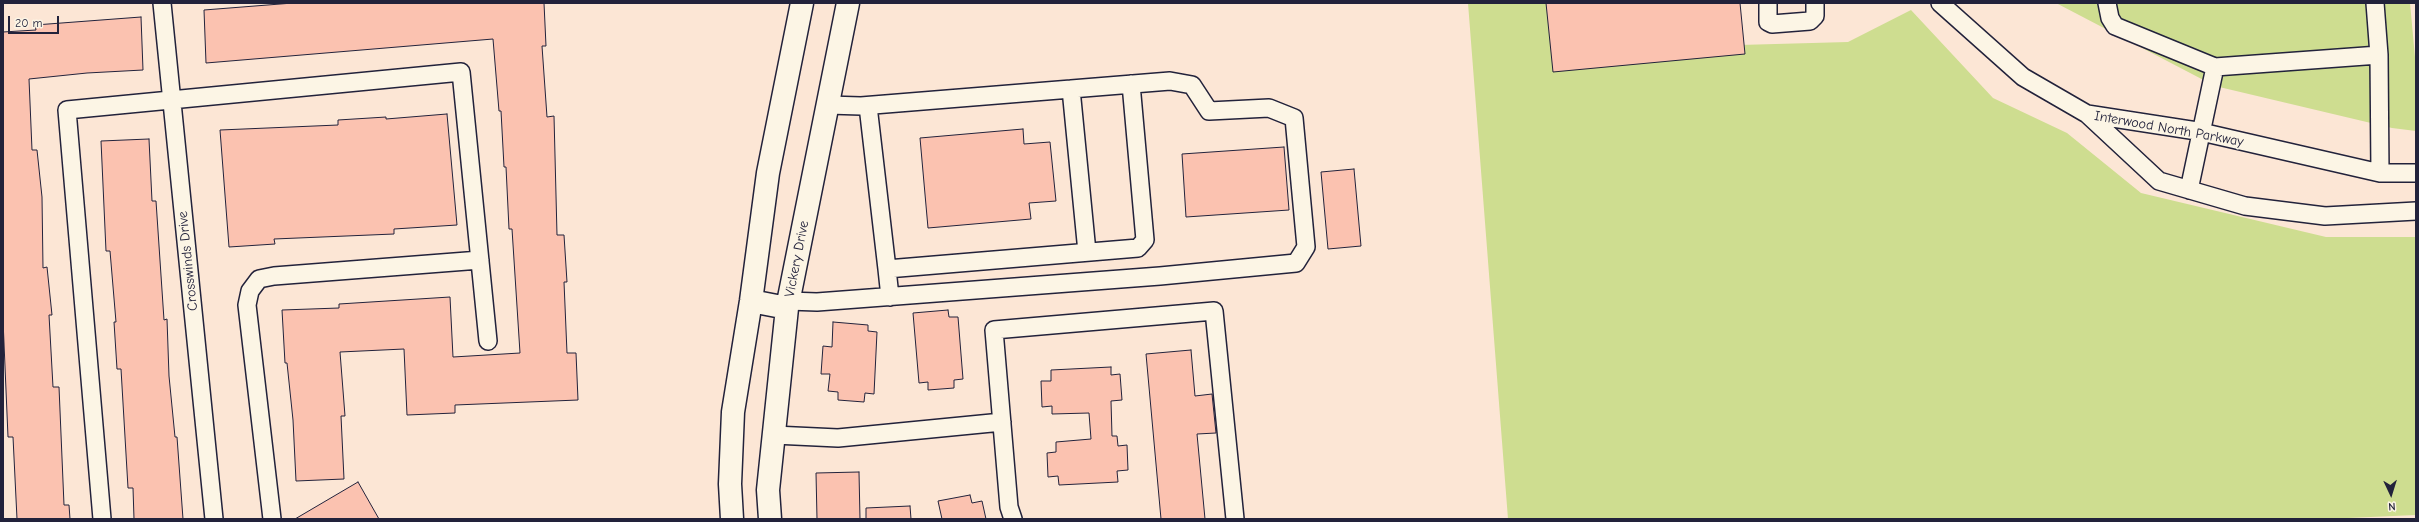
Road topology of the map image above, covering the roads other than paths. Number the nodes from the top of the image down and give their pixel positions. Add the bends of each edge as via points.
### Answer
1 (162, 3) edge
2 (802, 3) edge
3 (848, 3) edge
4 (1768, 3) edge
5 (1815, 3) edge
6 (1940, 3) edge
7 (2107, 3) edge
8 (2375, 3) edge
9 (2379, 55) junction
10 (2215, 67) junction
11 (1131, 84) junction
12 (1071, 89) junction
13 (172, 100) junction
14 (828, 105) junction
15 (868, 106) junction
16 (2087, 114) junction
17 (2203, 132) junction
18 (2380, 173) junction
19 (2416, 173) edge
20 (2190, 190) junction
21 (2416, 211) edge
22 (1087, 252) junction
23 (480, 260) junction
24 (888, 269) junction
25 (890, 296) junction
26 (751, 301) junction
27 (788, 305) junction
28 (488, 341) dead end
29 (1002, 422) junction
30 (774, 435) junction
31 (102, 519) edge
32 (214, 519) edge
33 (272, 519) edge
34 (732, 519) edge
35 (770, 519) edge
36 (1013, 519) edge
37 (1235, 519) edge

1 - 13 street, Crosswinds Drive
2 - 26 main road via 768,173
3 - 14 main road, Vickery Drive
4 - 5 street via 1768,22 1772,24 1810,21 1815,16
6 - 16 street via 2023,77
7 - 10 street via 2110,18 2115,26
8 - 9 street
9 - 10 street
9 - 18 street
10 - 17 street
11 - 12 street
11 - 22 street via 1145,240 1138,248
11 - 25 street via 1170,81 1192,85 1209,111 1269,108 1294,118 1306,247 1296,263
12 - 15 street
12 - 22 street
13 - 23 street via 461,72
13 - 31 street via 67,110
13 - 32 street, Crosswinds Drive
14 - 15 street
14 - 27 main road, Vickery Drive
15 - 24 street
16 - 17 street, Interwood North Parkway
16 - 20 street, Interwood North Parkway via 2159,181
17 - 18 street, Interwood North Parkway
17 - 20 street
18 - 19 street, Interwood North Parkway
20 - 21 street, Interwood North Parkway via 2245,206 2332,217
22 - 24 street
23 - 28 street
23 - 33 street via 274,276 259,280 250,290 247,305
24 - 25 street
25 - 27 street
26 - 27 main road
26 - 34 main road via 733,412 730,484
27 - 30 main road, Vickery Drive
29 - 30 street via 838,438
29 - 36 street via 1009,507
29 - 37 street via 994,330 1214,311
30 - 35 main road, Vickery Drive via 768,490

